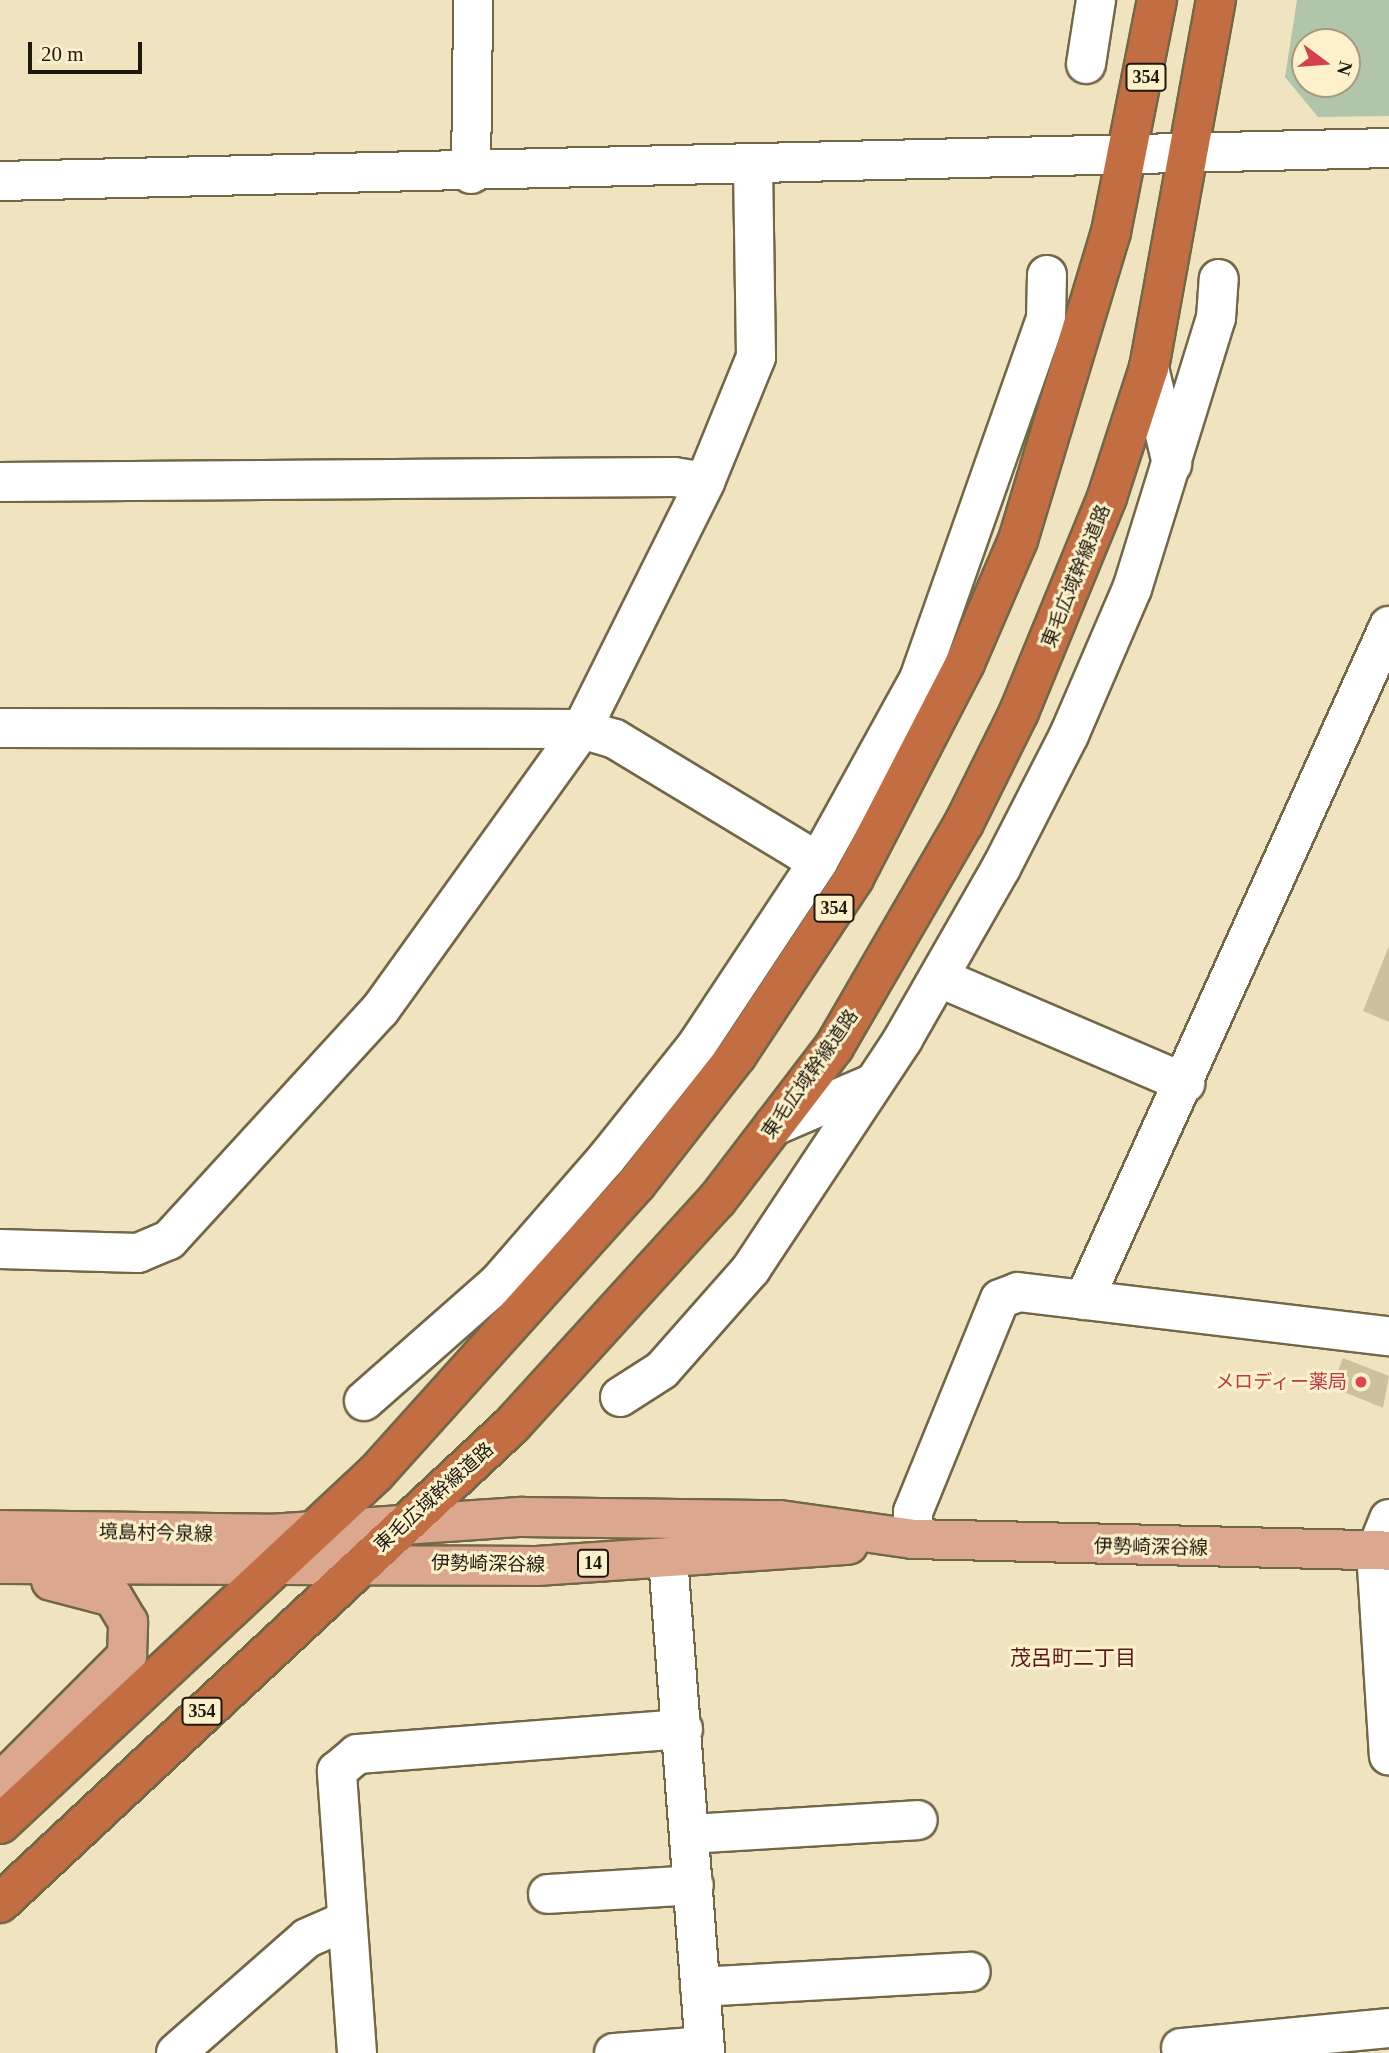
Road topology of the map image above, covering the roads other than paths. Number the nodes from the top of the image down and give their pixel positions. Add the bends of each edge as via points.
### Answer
1 (473, 0) edge
2 (1096, 0) edge
3 (1157, 0) edge
4 (1216, 0) edge
5 (1086, 64) dead end
6 (1389, 148) edge
7 (1194, 151) junction
8 (1130, 154) junction
9 (753, 165) junction
10 (471, 174) junction
11 (0, 181) edge
12 (1047, 275) dead end
13 (1219, 279) dead end
14 (1149, 368) junction
15 (1172, 464) junction
16 (0, 482) edge
17 (705, 482) junction
18 (1389, 626) edge
19 (965, 663) junction
20 (919, 679) junction
21 (0, 728) edge
22 (582, 729) junction
23 (818, 862) junction
24 (940, 978) junction
25 (1185, 1083) junction
26 (870, 1084) junction
27 (775, 1126) junction
28 (0, 1249) edge
29 (499, 1282) junction
30 (1084, 1300) junction
31 (1389, 1336) edge
32 (487, 1345) junction
33 (620, 1397) dead end
34 (364, 1401) dead end
35 (408, 1523) junction
36 (0, 1530) edge
37 (313, 1530) junction
38 (913, 1539) junction
39 (1385, 1541) edge
40 (668, 1558) junction
41 (362, 1562) junction
42 (0, 1564) edge
43 (272, 1564) junction
44 (0, 1578) edge
45 (683, 1729) junction
46 (1389, 1756) edge
47 (0, 1783) edge
48 (918, 1820) dead end
49 (0, 1824) edge
50 (690, 1834) junction
51 (694, 1885) junction
52 (548, 1894) dead end
53 (0, 1903) edge
54 (346, 1921) junction
55 (971, 1972) dead end
56 (700, 1987) junction
57 (1389, 2028) edge
58 (1181, 2048) dead end
59 (704, 2049) edge
60 (176, 2053) edge
61 (357, 2053) edge
62 (614, 2053) edge

1 - 10 street
2 - 5 street
3 - 8 highway, 354
4 - 7 highway, 東毛広域幹線道路 / 354
6 - 7 street
7 - 8 street
7 - 14 highway, 東毛広域幹線道路 / 354
8 - 9 street
8 - 19 highway, 354 via 1027,515
9 - 10 street
9 - 17 street via 756,357
10 - 11 street
12 - 20 street via 1046,319
13 - 15 street via 1216,318
14 - 15 street
14 - 27 highway, 東毛広域幹線道路 / 354 via 1074,585 1007,737 895,949
15 - 24 street via 1132,589 1069,735
16 - 17 street via 674,477
17 - 22 street
18 - 25 street
19 - 20 street
19 - 32 highway, 354 via 853,878 737,1055 636,1183
20 - 23 street
21 - 22 street
22 - 23 street via 615,739
22 - 28 street via 380,1010 169,1240 138,1253
23 - 29 street via 697,1045
24 - 25 street
24 - 26 street
25 - 30 street
26 - 27 street
26 - 33 street via 751,1269 662,1370 643,1388
27 - 35 highway, 東毛広域幹線道路 / 354 via 602,1330
29 - 32 street
29 - 34 street
30 - 31 street
30 - 38 street via 1018,1292 1000,1299 916,1502
32 - 37 highway, 354 via 376,1473
35 - 37 main road, 伊勢崎深谷線 / 14
35 - 38 main road, 伊勢崎深谷線 / 14 via 522,1517 780,1520
35 - 41 highway, 東毛広域幹線道路 / 354
36 - 37 main road, 境島村今泉線
37 - 43 highway, 354
38 - 39 main road, 伊勢崎深谷線 / 14
38 - 40 main road, 伊勢崎深谷線 / 14
39 - 46 street
40 - 41 main road, 伊勢崎深谷線 / 14 via 537,1566
40 - 45 street
41 - 43 main road, 伊勢崎深谷線 / 14
41 - 53 highway, 東毛広域幹線道路 / 354
42 - 43 main road, 境島村今泉線
43 - 49 highway, 354
44 - 47 main road via 102,1591 120,1607 131,1636 119,1668
45 - 50 street
45 - 54 street via 357,1754 337,1771
48 - 50 street
50 - 51 street
51 - 52 street
51 - 56 street
54 - 60 street via 307,1938
54 - 61 street
55 - 56 street
56 - 59 street
57 - 58 street
59 - 62 street

